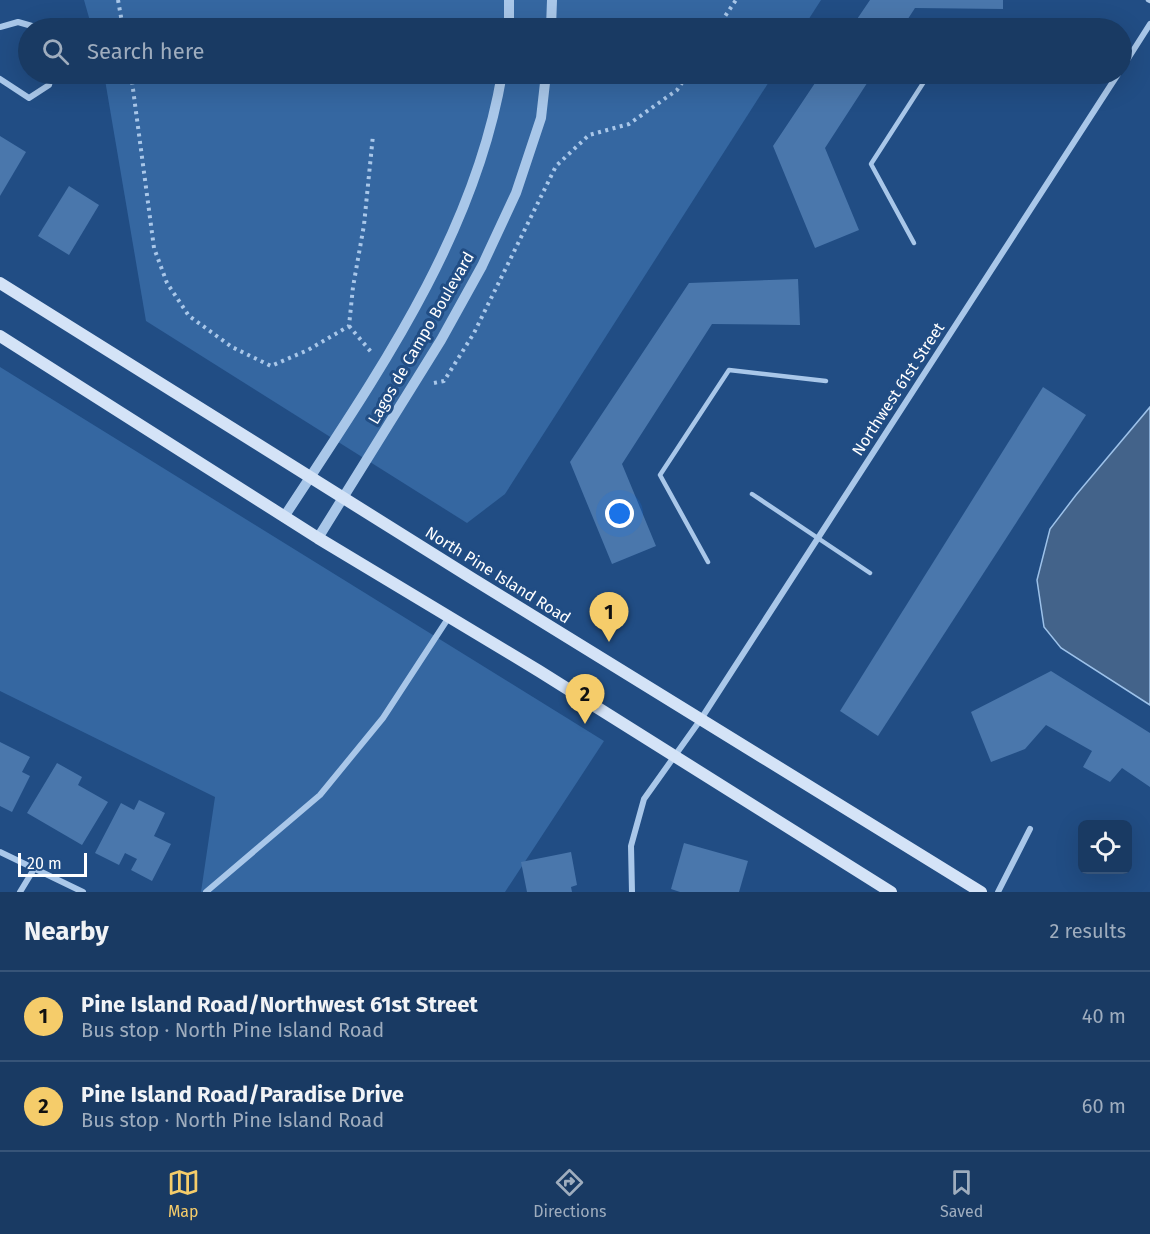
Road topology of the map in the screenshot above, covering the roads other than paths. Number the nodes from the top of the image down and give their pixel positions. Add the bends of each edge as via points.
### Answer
1 (509, 0) edge
2 (552, 0) edge
3 (509, 18) edge
4 (551, 18) edge
5 (18, 22) edge
6 (1150, 24) edge
7 (0, 27) edge
8 (1132, 52) edge
9 (0, 80) edge
10 (49, 84) edge
11 (500, 84) edge
12 (545, 84) edge
13 (923, 84) edge
14 (1112, 84) edge
15 (914, 243) dead end
16 (0, 283) edge
17 (0, 336) edge
18 (826, 381) dead end
19 (310, 477) junction
20 (752, 494) dead end
21 (343, 498) junction
22 (284, 517) junction
23 (318, 538) junction
24 (818, 538) junction
25 (708, 562) dead end
26 (870, 573) dead end
27 (449, 617) junction
28 (700, 719) junction
29 (674, 755) junction
30 (1030, 829) dead end
31 (0, 852) edge
32 (34, 868) junction
33 (20, 892) edge
34 (83, 892) edge
35 (206, 892) edge
36 (632, 892) edge
37 (891, 892) edge
38 (981, 892) edge
39 (998, 892) edge

1 - 3 street
2 - 4 street
5 - 7 street
6 - 8 street
9 - 10 street via 29,98
11 - 19 street, Lagos de Campo Boulevard via 475,180 445,249 408,323
12 - 21 street, Lagos de Campo Boulevard via 541,118 516,193 482,266
13 - 15 lane via 871,164
14 - 24 street, Northwest 61st Street
16 - 19 main road, North Pine Island Road
17 - 22 main road
18 - 25 lane via 729,370 666,465 660,475
19 - 21 main road, North Pine Island Road
19 - 22 street, Lagos de Campo Boulevard
20 - 24 lane
21 - 23 street, Lagos de Campo Boulevard
21 - 28 main road, North Pine Island Road
22 - 23 main road
23 - 27 main road
24 - 26 lane
24 - 28 street, Northwest 61st Street
27 - 29 main road
27 - 35 street via 383,718 320,795
28 - 29 street, Northwest 61st Street
28 - 38 main road, North Pine Island Road
29 - 36 street, Northwest 61st Street via 644,799 631,846
29 - 37 main road
30 - 39 street
31 - 32 street
32 - 33 street
32 - 34 street

